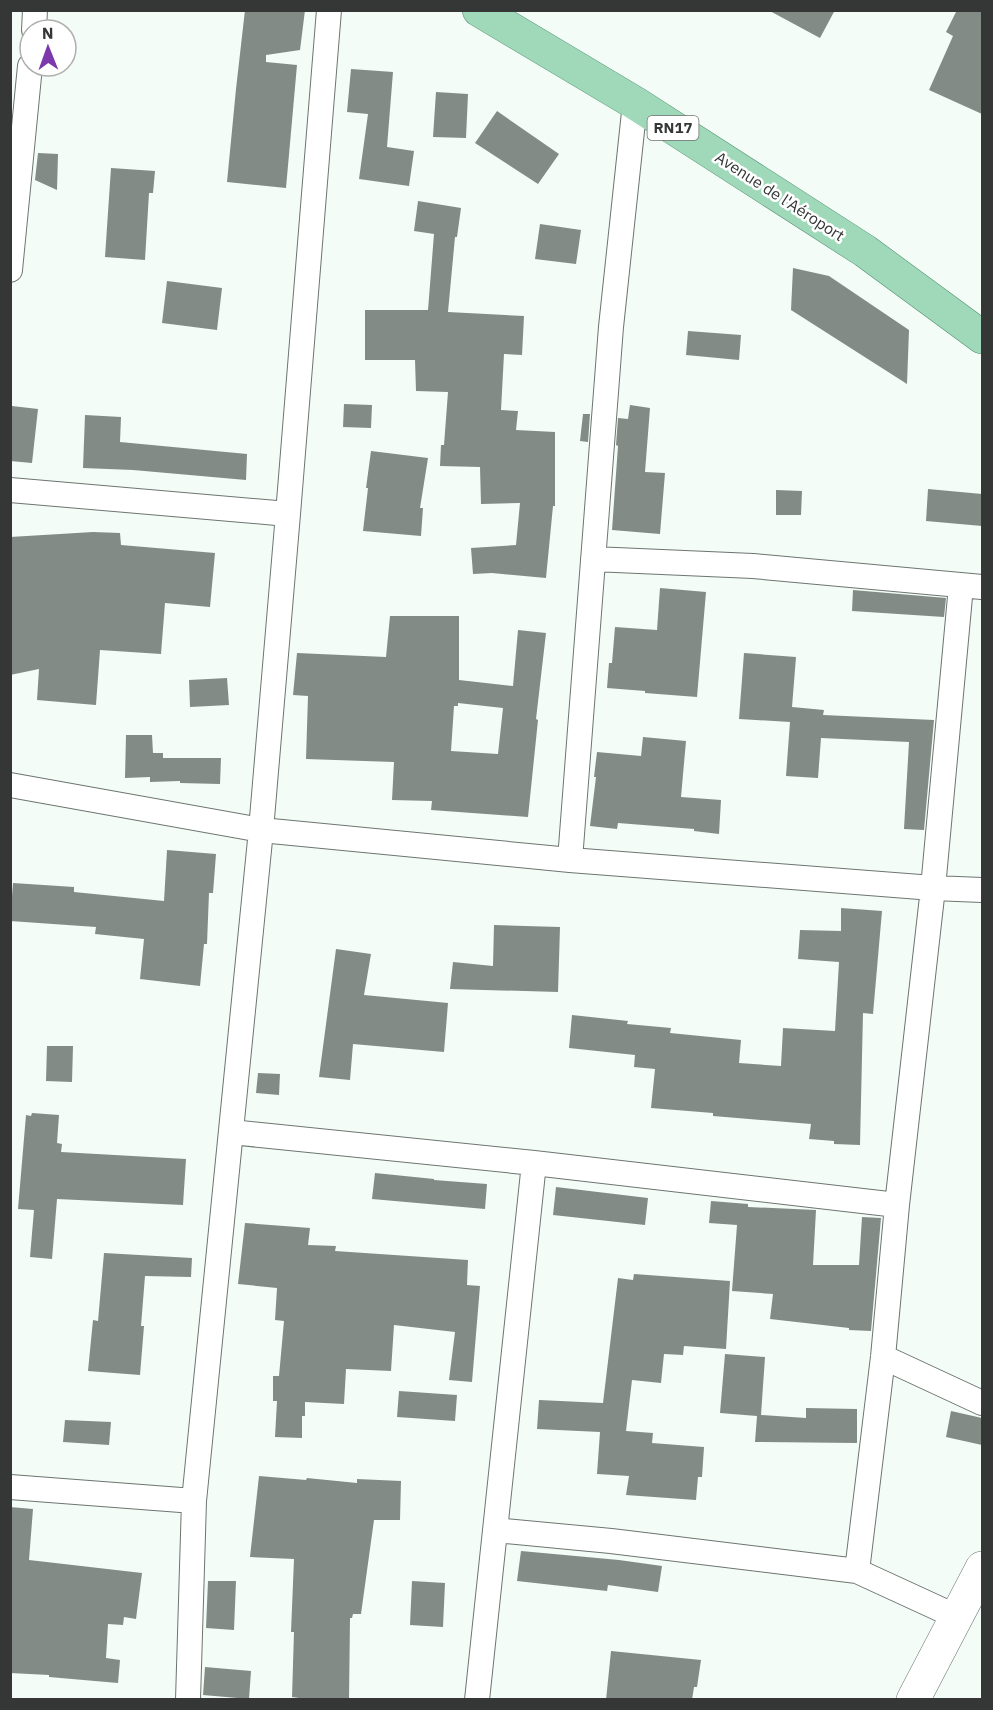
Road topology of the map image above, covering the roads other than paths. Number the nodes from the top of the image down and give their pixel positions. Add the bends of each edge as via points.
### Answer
1 (328, 10) edge
2 (479, 10) edge
3 (28, 78) edge
4 (635, 103) junction
5 (17, 132) edge
6 (10, 270) edge
7 (982, 337) edge
8 (10, 490) edge
9 (288, 514) junction
10 (593, 559) junction
11 (972, 586) edge
12 (10, 785) edge
13 (261, 831) junction
14 (570, 860) junction
15 (933, 888) junction
16 (982, 890) edge
17 (231, 1132) junction
18 (534, 1162) junction
19 (897, 1205) junction
20 (883, 1357) junction
21 (982, 1403) edge
22 (10, 1487) edge
23 (194, 1501) junction
24 (495, 1530) junction
25 (982, 1568) edge
26 (857, 1571) junction
27 (957, 1617) junction
28 (188, 1700) edge
29 (477, 1700) edge
30 (913, 1700) edge

1 - 9 street
2 - 4 main road, Avenue de l'Aéroport / RN17
3 - 5 street
4 - 7 main road, Avenue de l'Aéroport / RN17 via 865,250
4 - 10 street via 611,327
5 - 6 street
8 - 9 street
9 - 13 street
10 - 11 street via 753,566
10 - 14 street
11 - 15 street
12 - 13 street
13 - 14 street
13 - 17 street
14 - 15 street
15 - 16 street
15 - 19 street
17 - 18 street
17 - 23 street
18 - 19 street
18 - 24 street
19 - 20 street
20 - 21 street
20 - 26 street
22 - 23 street
23 - 28 street
24 - 26 street via 611,1540
24 - 29 street
25 - 27 street
26 - 27 street
27 - 30 street

